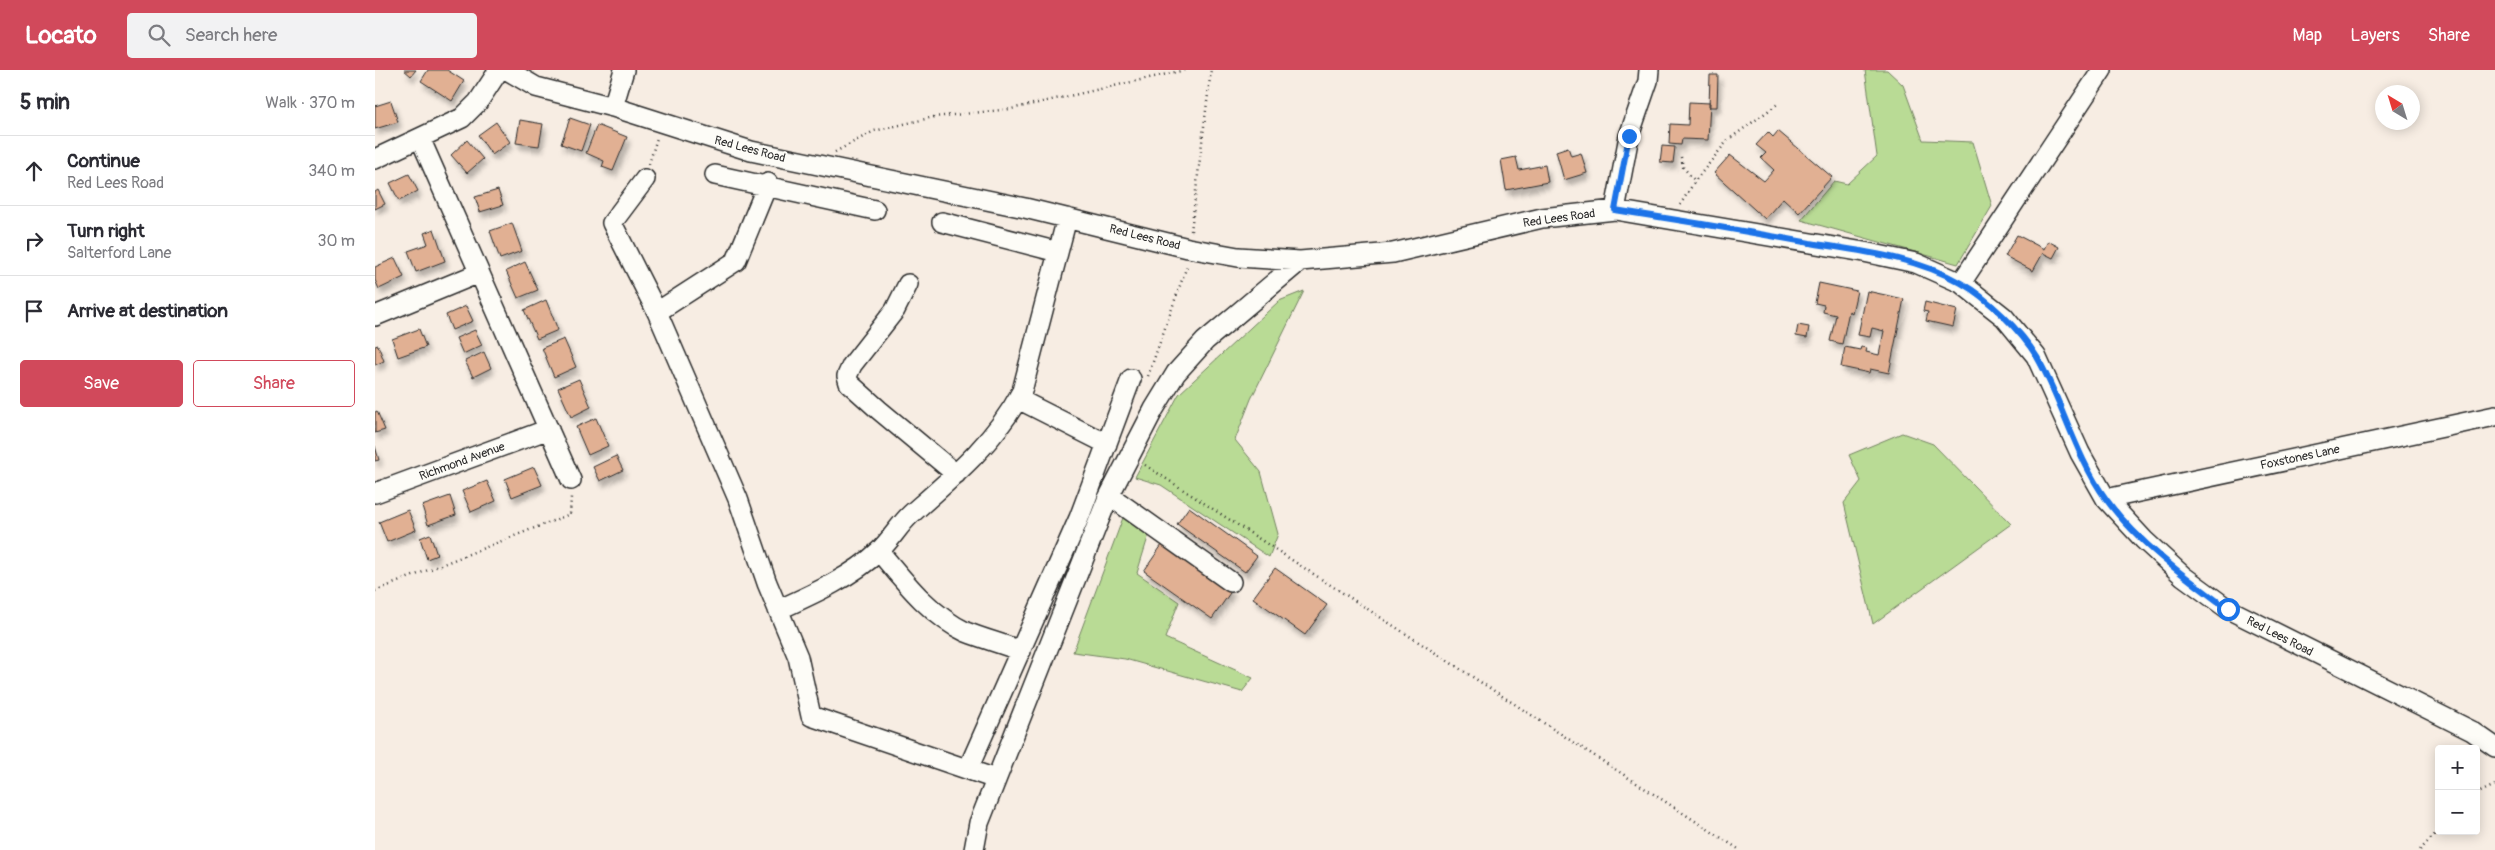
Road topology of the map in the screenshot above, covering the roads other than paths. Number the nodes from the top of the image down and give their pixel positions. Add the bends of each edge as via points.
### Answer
1 (499, 70) edge
2 (507, 70) edge
3 (624, 70) edge
4 (1649, 70) edge
5 (2102, 70) edge
6 (613, 107) junction
7 (420, 138) junction
8 (375, 159) edge
9 (715, 175) dead end
10 (645, 179) road end
11 (767, 185) junction
12 (875, 210) dead end
13 (1615, 210) junction
14 (1067, 218) junction
15 (942, 222) dead end
16 (1058, 252) junction
17 (1300, 261) junction
18 (479, 273) junction
19 (1961, 283) junction
20 (908, 284) dead end
21 (657, 312) junction
22 (375, 316) edge
23 (1131, 379) dead end
24 (1018, 399) junction
25 (2495, 416) edge
26 (549, 429) junction
27 (1107, 444) junction
28 (956, 474) junction
29 (571, 480) road end
30 (375, 493) edge
31 (1110, 496) junction
32 (2106, 499) junction
33 (879, 551) junction
34 (1231, 582) dead end
35 (778, 610) junction
36 (1021, 650) junction
37 (2495, 747) edge
38 (969, 769) junction
39 (987, 776) dead end
40 (974, 850) edge

1 - 7 street via 463,118
2 - 6 street, Red Lees Road via 536,87
3 - 6 street
4 - 13 street via 1629,136
5 - 19 street
6 - 14 street, Red Lees Road via 751,151
7 - 8 street
7 - 18 street
9 - 11 street
10 - 21 street via 612,223
11 - 12 street
11 - 21 street via 736,261
13 - 17 street, Red Lees Road via 1542,218 1393,252
13 - 19 street, Red Lees Road via 1908,262
14 - 16 street
14 - 17 street, Red Lees Road via 1238,257
15 - 16 street
16 - 24 street
17 - 31 street via 1205,341 1176,373
18 - 22 street
18 - 26 street
19 - 32 street, Red Lees Road via 2004,317 2036,356 2080,453
20 - 28 street via 895,310 847,376 849,382 879,410
21 - 35 street via 738,499
23 - 27 street
24 - 27 street
24 - 28 street via 978,454
25 - 32 street, Foxstones Lane
26 - 29 street
26 - 30 street, Richmond Avenue
27 - 36 street via 1079,518
28 - 33 street via 903,521
31 - 34 street
31 - 40 street via 979,823
32 - 37 street, Red Lees Road via 2143,540 2183,576 2228,609 2471,731
33 - 35 street via 830,586
33 - 36 street via 923,601 942,617 966,631
35 - 38 street via 798,657 811,716
36 - 38 street
38 - 39 street

